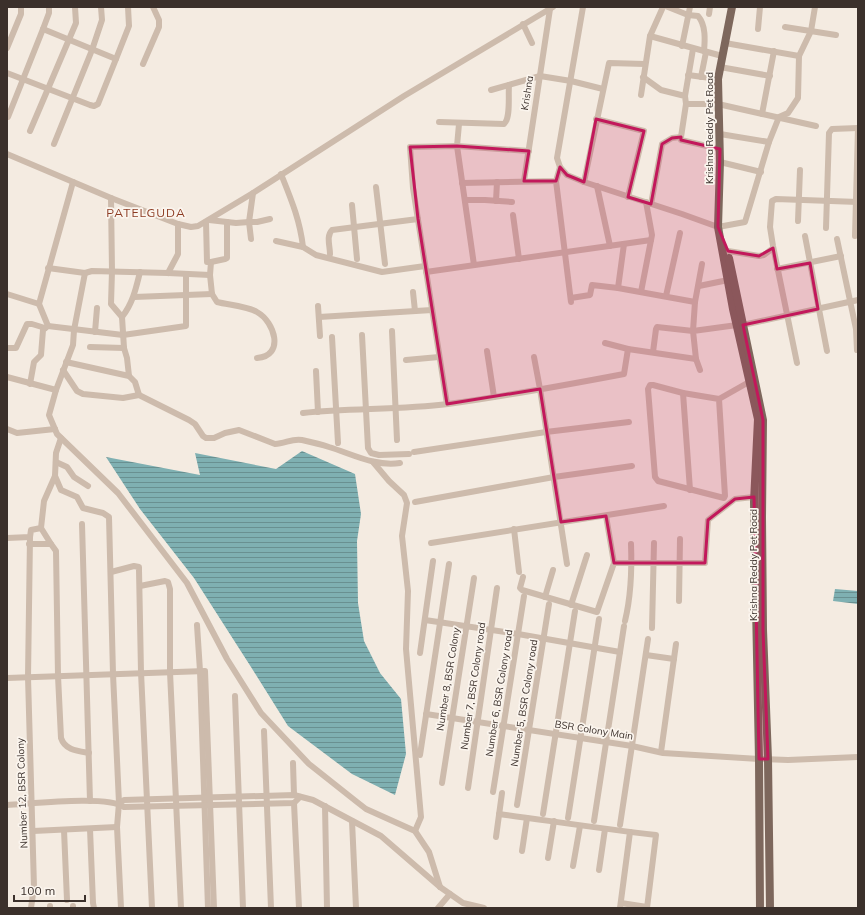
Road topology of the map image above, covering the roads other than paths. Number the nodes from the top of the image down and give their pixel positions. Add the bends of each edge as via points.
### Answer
1 (21, 7) edge
2 (49, 7) edge
3 (75, 7) edge
4 (101, 7) edge
5 (128, 7) edge
6 (153, 7) edge
7 (583, 7) edge
8 (663, 7) edge
9 (668, 7) edge
10 (690, 7) edge
11 (710, 7) edge
12 (732, 7) edge
13 (760, 7) edge
14 (815, 7) edge
15 (552, 8) edge
16 (709, 14) dead end
17 (688, 15) junction
18 (523, 24) junction
19 (785, 27) dead end
20 (758, 29) dead end
21 (43, 30) junction
22 (811, 31) junction
23 (836, 34) dead end
24 (650, 36) junction
25 (69, 40) junction
26 (532, 43) dead end
27 (725, 43) junction
28 (682, 46) junction
29 (7, 48) edge
30 (693, 49) junction
31 (92, 50) junction
32 (705, 52) junction
33 (774, 52) junction
34 (722, 56) junction
35 (798, 56) junction
36 (116, 59) junction
37 (143, 64) dead end
38 (646, 64) junction
39 (720, 67) junction
40 (7, 73) edge
41 (688, 75) junction
42 (540, 76) junction
43 (770, 76) junction
44 (643, 77) junction
45 (701, 77) junction
46 (718, 79) junction
47 (23, 80) junction
48 (571, 81) junction
49 (509, 85) junction
50 (48, 89) junction
51 (603, 89) junction
52 (491, 90) dead end
53 (641, 95) dead end
54 (685, 96) junction
55 (72, 99) junction
56 (686, 104) junction
57 (718, 104) junction
58 (762, 114) junction
59 (8, 117) dead end
60 (779, 117) junction
61 (596, 119) junction
62 (439, 122) dead end
63 (459, 124) junction
64 (816, 126) dead end
65 (858, 128) edge
66 (30, 131) dead end
67 (720, 134) junction
68 (681, 137) junction
69 (770, 142) junction
70 (54, 144) dead end
71 (457, 146) junction
72 (720, 149) junction
73 (529, 151) junction
74 (7, 154) edge
75 (720, 162) junction
76 (560, 167) junction
77 (800, 170) dead end
78 (761, 172) junction
79 (281, 174) junction
80 (524, 181) junction
81 (556, 181) junction
82 (73, 182) junction
83 (497, 182) junction
84 (584, 182) junction
85 (462, 183) junction
86 (597, 186) junction
87 (376, 187) dead end
88 (253, 193) junction
89 (628, 197) junction
90 (111, 198) junction
91 (465, 200) junction
92 (799, 200) junction
93 (496, 201) junction
94 (826, 201) junction
95 (512, 202) dead end
96 (857, 202) edge
97 (649, 203) junction
98 (352, 205) dead end
99 (513, 215) dead end
100 (270, 219) dead end
101 (418, 219) junction
102 (208, 221) junction
103 (798, 221) dead end
104 (227, 222) junction
105 (249, 222) junction
106 (178, 224) junction
107 (380, 224) junction
108 (354, 227) junction
109 (718, 227) junction
110 (826, 228) dead end
111 (680, 233) dead end
112 (805, 236) dead end
113 (855, 236) dead end
114 (251, 239) dead end
115 (837, 239) dead end
116 (651, 240) junction
117 (276, 241) dead end
118 (624, 244) junction
119 (610, 246) junction
120 (302, 247) junction
121 (773, 248) junction
122 (728, 251) junction
123 (565, 252) junction
124 (330, 254) dead end
125 (841, 256) junction
126 (357, 259) dead end
127 (519, 259) junction
128 (211, 262) junction
129 (810, 263) junction
130 (385, 264) dead end
131 (702, 264) dead end
132 (474, 265) junction
133 (48, 268) junction
134 (426, 269) junction
135 (777, 269) junction
136 (112, 271) junction
137 (140, 272) junction
138 (168, 273) junction
139 (85, 274) junction
140 (186, 274) junction
141 (210, 275) junction
142 (728, 280) junction
143 (699, 286) junction
144 (618, 288) junction
145 (413, 292) dead end
146 (641, 292) junction
147 (7, 294) edge
148 (212, 294) junction
149 (187, 296) junction
150 (666, 296) junction
151 (134, 297) junction
152 (858, 300) edge
153 (695, 302) junction
154 (850, 302) junction
155 (39, 304) junction
156 (318, 306) dead end
157 (97, 308) dead end
158 (818, 309) junction
159 (432, 310) junction
160 (415, 311) junction
161 (122, 316) junction
162 (787, 316) junction
163 (319, 317) junction
164 (740, 325) junction
165 (47, 327) junction
166 (74, 330) junction
167 (392, 331) dead end
168 (693, 331) junction
169 (95, 332) junction
170 (123, 335) junction
171 (362, 335) dead end
172 (320, 336) dead end
173 (332, 337) dead end
174 (605, 344) dead end
175 (90, 347) dead end
176 (7, 348) edge
177 (124, 348) junction
178 (628, 349) junction
179 (857, 350) edge
180 (486, 351) dead end
181 (653, 352) junction
182 (827, 352) dead end
183 (439, 357) junction
184 (534, 357) dead end
185 (257, 358) dead end
186 (696, 359) junction
187 (406, 360) dead end
188 (66, 362) junction
189 (797, 363) dead end
190 (63, 370) junction
191 (700, 370) dead end
192 (316, 371) dead end
193 (129, 376) junction
194 (7, 378) edge
195 (749, 382) junction
196 (30, 384) junction
197 (540, 389) junction
198 (56, 390) junction
199 (683, 393) junction
200 (139, 395) junction
201 (494, 397) junction
202 (719, 399) junction
203 (447, 404) junction
204 (396, 409) junction
205 (336, 410) junction
206 (367, 410) junction
207 (318, 412) junction
208 (303, 413) dead end
209 (629, 422) dead end
210 (7, 429) edge
211 (55, 429) junction
212 (546, 432) junction
213 (61, 438) junction
214 (397, 440) dead end
215 (338, 443) dead end
216 (56, 462) junction
217 (373, 462) junction
218 (400, 463) dead end
219 (632, 466) dead end
220 (55, 476) junction
221 (554, 477) junction
222 (88, 486) dead end
223 (690, 490) junction
224 (754, 497) junction
225 (415, 502) dead end
226 (664, 506) dead end
227 (606, 516) junction
228 (561, 522) junction
229 (82, 524) dead end
230 (41, 528) junction
231 (514, 529) junction
232 (7, 538) edge
233 (680, 538) dead end
234 (30, 541) junction
235 (432, 543) dead end
236 (654, 543) dead end
237 (51, 544) junction
238 (631, 544) dead end
239 (587, 555) dead end
240 (433, 561) dead end
241 (614, 563) junction
242 (632, 563) junction
243 (654, 563) junction
244 (680, 563) junction
245 (449, 564) dead end
246 (567, 564) dead end
247 (553, 570) dead end
248 (111, 572) junction
249 (474, 578) dead end
250 (140, 586) junction
251 (497, 588) dead end
252 (524, 596) dead end
253 (546, 597) junction
254 (680, 601) dead end
255 (549, 604) dead end
256 (571, 605) junction
257 (575, 611) dead end
258 (599, 619) dead end
259 (425, 620) junction
260 (440, 622) junction
261 (197, 625) dead end
262 (467, 626) junction
263 (652, 628) dead end
264 (491, 630) junction
265 (518, 634) junction
266 (544, 638) junction
267 (648, 639) dead end
268 (570, 642) junction
269 (676, 644) dead end
270 (595, 647) junction
271 (620, 652) junction
272 (420, 653) dead end
273 (646, 655) junction
274 (674, 659) junction
275 (200, 671) junction
276 (141, 672) junction
277 (170, 672) junction
278 (113, 674) junction
279 (87, 675) junction
280 (58, 676) junction
281 (28, 677) junction
282 (7, 678) edge
283 (235, 696) dead end
284 (426, 714) junction
285 (453, 719) junction
286 (478, 722) junction
287 (504, 726) junction
288 (529, 730) junction
289 (264, 731) dead end
290 (555, 734) junction
291 (580, 739) junction
292 (607, 742) junction
293 (632, 746) junction
294 (661, 752) junction
295 (89, 753) junction
296 (420, 755) dead end
297 (858, 757) edge
298 (764, 759) junction
299 (293, 762) dead end
300 (442, 783) dead end
301 (468, 788) dead end
302 (493, 792) dead end
303 (502, 793) dead end
304 (297, 796) junction
305 (90, 800) junction
306 (239, 800) junction
307 (266, 800) junction
308 (207, 801) junction
309 (176, 802) junction
310 (119, 803) junction
311 (147, 803) junction
312 (294, 803) junction
313 (33, 804) junction
314 (7, 805) edge
315 (325, 806) junction
316 (517, 806) dead end
317 (499, 814) junction
318 (542, 814) dead end
319 (527, 818) junction
320 (568, 818) dead end
321 (352, 821) junction
322 (554, 821) junction
323 (594, 821) dead end
324 (620, 824) dead end
325 (580, 826) junction
326 (117, 827) junction
327 (90, 829) junction
328 (605, 829) junction
329 (64, 830) junction
330 (33, 831) junction
331 (415, 831) junction
332 (630, 832) junction
333 (496, 837) dead end
334 (522, 851) dead end
335 (548, 858) dead end
336 (573, 866) dead end
337 (599, 870) dead end
338 (440, 887) junction
339 (450, 894) junction
340 (67, 900) dead end
341 (621, 906) edge
342 (31, 908) edge
343 (94, 908) edge
344 (121, 908) edge
345 (152, 908) edge
346 (181, 908) edge
347 (208, 908) edge
348 (214, 908) edge
349 (243, 908) edge
350 (271, 908) edge
351 (299, 908) edge
352 (327, 908) edge
353 (356, 908) edge
354 (438, 908) edge
355 (484, 908) edge
356 (647, 908) edge
357 (760, 908) edge
358 (770, 908) edge

1 - 29 street via 21,14
2 - 21 street
3 - 25 street via 76,23
4 - 31 street via 102,20
5 - 36 street via 128,26
6 - 37 street via 159,20 159,27
7 - 48 street
8 - 24 street
9 - 17 street
10 - 17 street
11 - 16 street
12 - 27 main road, Krishna Reddy Pet Road
13 - 20 street
14 - 22 street
15 - 18 street
15 - 42 street, Krishna
17 - 28 street
17 - 32 street via 698,16 702,20
18 - 26 street
18 - 79 street
19 - 22 street
21 - 25 street
21 - 47 street
22 - 23 street
22 - 35 street
24 - 28 street
24 - 38 street
25 - 31 street
25 - 50 street
27 - 33 street
27 - 34 main road, Krishna Reddy Pet Road
28 - 30 street
30 - 32 street
30 - 41 street
31 - 36 street
31 - 55 street
32 - 34 street
32 - 45 street
33 - 35 street
33 - 43 street
34 - 39 main road, Krishna Reddy Pet Road
35 - 60 street via 798,98 788,113
36 - 55 street via 98,104 94,106
38 - 44 street
38 - 51 street via 609,63
39 - 43 street
39 - 46 main road, Krishna Reddy Pet Road
40 - 47 street
41 - 45 street
41 - 54 street
42 - 48 street
42 - 49 street
42 - 73 street, Krishna
43 - 58 street
44 - 53 street
44 - 54 street via 661,90
45 - 46 street
46 - 57 main road, Krishna Reddy Pet Road
47 - 50 street
47 - 59 street
48 - 51 street
48 - 76 street via 557,158
49 - 52 street
49 - 63 street via 507,122
50 - 55 street
50 - 66 street
51 - 61 street
54 - 56 street
55 - 70 street
56 - 57 street
56 - 68 street
57 - 58 street
57 - 67 main road, Krishna Reddy Pet Road
58 - 60 street
60 - 64 street
60 - 69 street
61 - 84 street
61 - 89 street via 644,131
62 - 63 street
63 - 71 street
65 - 94 street via 830,130
65 - 96 street
67 - 69 street
67 - 72 main road, Krishna Reddy Pet Road
68 - 72 street via 681,140
68 - 97 street via 672,138 662,144
69 - 78 street
71 - 73 street
71 - 85 street
71 - 101 street via 410,147
72 - 75 main road, Krishna Reddy Pet Road
73 - 80 street, Krishna
74 - 82 street
75 - 78 street
75 - 109 main road, Krishna Reddy Pet Road
76 - 81 street
76 - 84 street via 567,175
77 - 92 street
78 - 109 street via 745,222
79 - 88 street
79 - 120 street via 298,216
80 - 81 street
80 - 83 street
81 - 123 street
82 - 90 street
82 - 133 street
83 - 85 street
83 - 93 street
84 - 86 street
85 - 91 street
86 - 89 street
86 - 119 street
87 - 107 street
88 - 102 street
88 - 105 street
89 - 97 street
90 - 106 street
90 - 136 street
91 - 93 street
91 - 132 street
92 - 94 street
92 - 103 street
92 - 121 street via 776,199 772,202 770,226
93 - 95 street
94 - 96 street
94 - 110 street
96 - 113 street
97 - 109 street
97 - 116 street
98 - 108 street
99 - 127 street
100 - 105 street
101 - 107 street
101 - 134 street
102 - 104 street
102 - 106 street via 191,227
102 - 128 street via 208,262
104 - 105 street
104 - 128 street via 226,258
105 - 114 street
106 - 138 street via 178,254
107 - 108 street
107 - 130 street
108 - 124 street via 329,232
108 - 126 street
109 - 122 main road, Krishna Reddy Pet Road
109 - 142 main road, Krishna Reddy Pet Road
111 - 150 street
112 - 129 street
115 - 125 street
116 - 118 street
116 - 146 street
117 - 120 street
118 - 119 street
118 - 144 street
119 - 123 street
120 - 134 street via 316,255 382,272
121 - 122 street via 759,256
121 - 135 street
122 - 164 main road, Krishna Reddy Pet Road
123 - 127 street
123 - 144 street via 571,300 590,296 592,286
125 - 129 street
125 - 154 street
127 - 132 street
128 - 141 street
129 - 135 street
129 - 158 street
131 - 143 street
132 - 134 street
133 - 139 street
133 - 155 street
134 - 159 street
135 - 162 street
136 - 137 street
136 - 139 street via 92,271
136 - 161 street via 111,304
137 - 138 street
137 - 151 street
138 - 140 street
139 - 166 street
140 - 141 street
140 - 149 street
141 - 148 street
142 - 143 street
142 - 164 main road, Krishna Reddy Pet Road
143 - 153 street
144 - 146 street
145 - 160 street
146 - 150 street
147 - 155 street
148 - 149 street
148 - 185 street via 217,302 257,312 266,320 273,331 274,343 272,351 264,358
149 - 151 street
149 - 170 street via 186,326
150 - 153 street
151 - 161 street
152 - 154 street
153 - 168 street
154 - 158 street
154 - 179 street via 858,336
155 - 165 street
156 - 163 street
157 - 169 street
158 - 162 street
158 - 182 street
159 - 160 street
159 - 183 street
160 - 163 street
161 - 170 street
162 - 164 street
162 - 189 street
163 - 172 street
164 - 168 street
164 - 195 main road, Krishna Reddy Pet Road
164 - 298 main road, Krishna Reddy Pet Road via 763,420
165 - 166 street
165 - 176 street via 27,324 16,348
165 - 196 street via 43,330 41,355 34,362
166 - 169 street
166 - 188 street via 73,345
167 - 204 street
168 - 181 street via 657,327
168 - 186 street
169 - 170 street
170 - 177 street
171 - 206 street
173 - 205 street
174 - 178 street
175 - 177 street
177 - 193 street via 128,358
178 - 181 street
178 - 197 street via 624,374
180 - 201 street
181 - 186 street
183 - 187 street
183 - 203 street
184 - 197 street
186 - 191 street
188 - 190 street
188 - 193 street
190 - 198 street
190 - 200 street via 77,391 83,394 122,398
192 - 207 street
193 - 200 street via 135,382
194 - 196 street
195 - 202 street
195 - 224 main road, Krishna Reddy Pet Road via 758,419
196 - 198 street
197 - 201 street
197 - 212 street
198 - 211 street via 49,414
199 - 202 street
199 - 223 street
199 - 223 street via 653,385 648,388 655,478
200 - 217 street via 189,420 206,438 239,430 275,444 302,440
201 - 203 street
202 - 223 street via 725,496 722,499
203 - 204 street
204 - 206 street
204 - 214 street
205 - 206 street
205 - 207 street
205 - 215 street
206 - 212 street via 368,448 371,453 379,456
207 - 208 street
209 - 212 street
210 - 211 street via 17,433
211 - 213 street
212 - 221 street
213 - 216 street
213 - 331 street via 118,493 187,583 227,660 261,713 309,764 366,809
216 - 220 street
216 - 222 street via 67,467 74,477
217 - 218 street
217 - 331 street via 404,495 406,503 402,536 408,591 406,649 421,814
219 - 221 street
220 - 230 street via 44,501
220 - 248 street via 61,490 76,497 83,508 109,517
221 - 225 street
221 - 228 street
224 - 244 street via 735,499 708,520 705,563
224 - 298 main road, Krishna Reddy Pet Road
226 - 227 street
227 - 228 street
227 - 241 street
228 - 231 street
228 - 246 street
229 - 279 street
230 - 234 street via 31,530
230 - 237 street
231 - 235 street
231 - 253 street via 521,574 520,588
232 - 234 street
233 - 244 street
234 - 237 street
234 - 281 street, Number 12, BSR Colony
236 - 243 street
237 - 280 street via 56,551
238 - 242 street
239 - 256 street
240 - 259 street
241 - 242 street
241 - 256 street via 599,611
242 - 243 street
242 - 271 street via 629,604
243 - 244 street
243 - 263 street
244 - 254 street
245 - 260 street
247 - 253 street
248 - 250 street via 137,566
248 - 278 street
249 - 262 street, Number 8, BSR Colony
250 - 276 street
250 - 277 street via 161,580 169,584
251 - 264 street, Number 7, BSR Colony road
252 - 265 street, Number 6, BSR Colony road
253 - 256 street
255 - 266 street, Number 5, BSR Colony road
257 - 268 street
258 - 270 street
259 - 260 street
259 - 272 street
260 - 262 street
260 - 284 street
261 - 275 street
262 - 264 street
262 - 285 street, Number 8, BSR Colony
264 - 265 street
264 - 286 street, Number 7, BSR Colony road
265 - 266 street
265 - 287 street, Number 6, BSR Colony road
266 - 268 street
266 - 288 street, Number 5, BSR Colony road
267 - 273 street
268 - 270 street
268 - 290 street
269 - 274 street
270 - 271 street
270 - 291 street
271 - 292 street
273 - 274 street
273 - 293 street
274 - 294 street
275 - 277 street
275 - 308 street
276 - 277 street
276 - 278 street
276 - 311 street
277 - 309 street
278 - 279 street
278 - 310 street
279 - 280 street
279 - 295 street
280 - 281 street
280 - 295 street via 62,743 66,747
281 - 282 street
281 - 313 street, Number 12, BSR Colony
283 - 306 street
284 - 285 street, BSR Colony Main
284 - 296 street
285 - 286 street, BSR Colony Main
285 - 300 street, Number 8, BSR Colony
286 - 287 street, BSR Colony Main
286 - 301 street, Number 7, BSR Colony road
287 - 288 street, BSR Colony Main
287 - 302 street, Number 6, BSR Colony road
288 - 290 street, BSR Colony Main
288 - 316 street, Number 5, BSR Colony road
289 - 307 street
290 - 291 street, BSR Colony Main
290 - 318 street
291 - 292 street, BSR Colony Main
291 - 320 street
292 - 293 street, BSR Colony Main
292 - 323 street
293 - 294 street, BSR Colony Main
293 - 324 street
294 - 298 street, BSR Colony Main
295 - 305 street
297 - 298 street, BSR Colony Main
298 - 357 main road, Krishna Reddy Pet Road
298 - 358 main road, Krishna Reddy Pet Road
299 - 304 street
303 - 317 street
304 - 307 street
304 - 312 street
304 - 315 street
305 - 310 street
305 - 313 street
306 - 307 street
306 - 308 street
306 - 349 street
307 - 312 street
307 - 350 street
308 - 309 street
308 - 347 street
308 - 348 street
309 - 311 street
309 - 346 street
310 - 311 street via 124,800
310 - 326 street
311 - 345 street
312 - 351 street
313 - 314 street
313 - 330 street, Number 12, BSR Colony
315 - 321 street
315 - 352 street
317 - 319 street
317 - 333 street
319 - 322 street
319 - 334 street
321 - 338 street via 381,836
321 - 353 street
322 - 325 street
322 - 335 street
325 - 328 street
325 - 336 street
326 - 327 street
326 - 344 street
327 - 329 street
327 - 343 street
328 - 332 street
328 - 337 street
329 - 330 street
329 - 340 street
330 - 342 street, Number 12, BSR Colony via 34,887
331 - 338 street via 429,852
332 - 341 street
332 - 356 street via 656,835
338 - 339 street
339 - 354 street
339 - 355 street via 463,903
341 - 356 street

